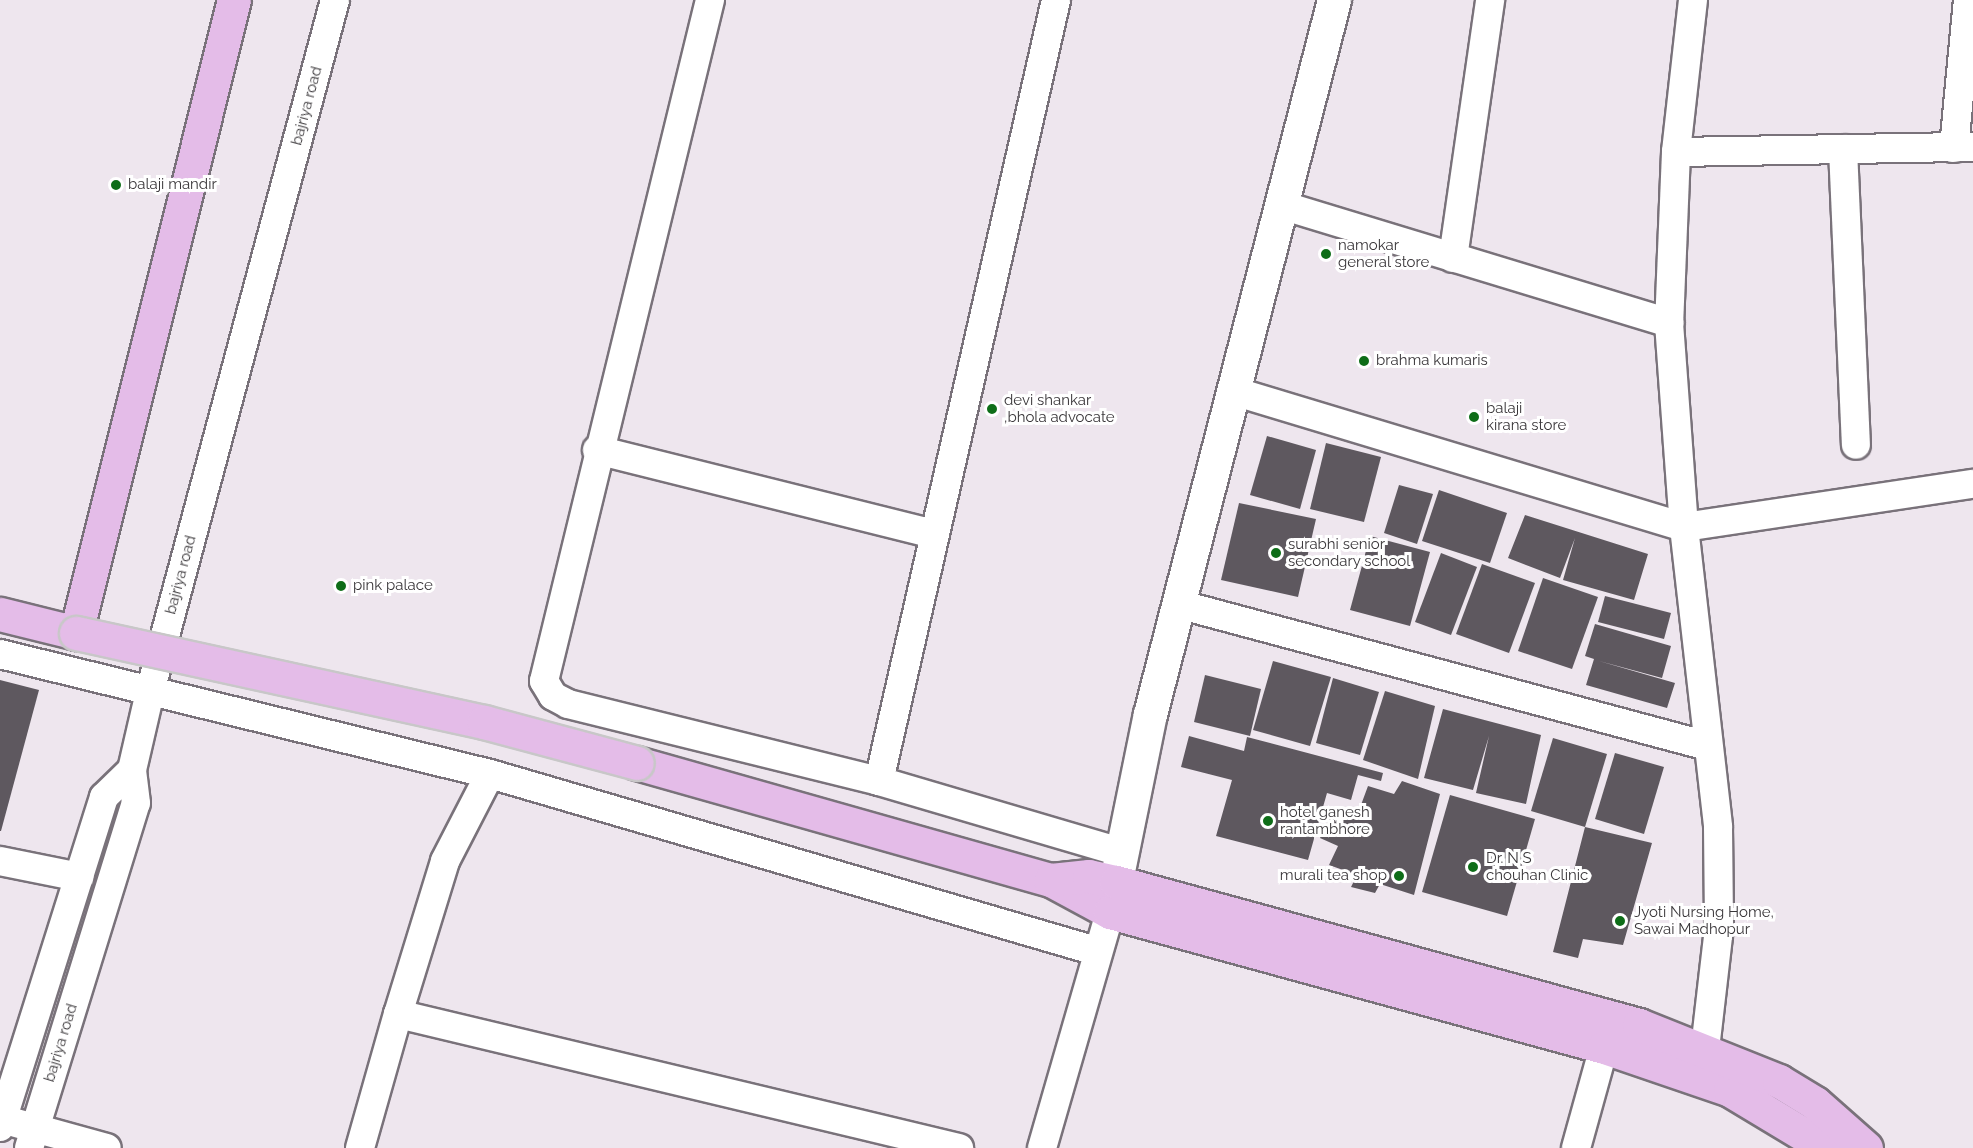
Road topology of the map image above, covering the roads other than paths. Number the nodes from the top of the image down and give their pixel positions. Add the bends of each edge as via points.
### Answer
1 (234, 0) edge
2 (335, 0) edge
3 (710, 0) edge
4 (1056, 0) edge
5 (1334, 0) edge
6 (1490, 0) edge
7 (1693, 0) edge
8 (1968, 0) edge
9 (1963, 147) edge
10 (1844, 149) junction
11 (1676, 152) junction
12 (1281, 205) junction
13 (1453, 258) junction
14 (1669, 323) junction
15 (1233, 391) junction
16 (1856, 445) dead end
17 (597, 450) junction
18 (1973, 484) edge
19 (1684, 527) junction
20 (935, 534) junction
21 (1178, 604) junction
22 (0, 614) edge
23 (76, 633) junction
24 (0, 654) edge
25 (151, 688) junction
26 (1704, 745) junction
27 (132, 770) junction
28 (490, 774) junction
29 (879, 781) junction
30 (0, 861) edge
31 (79, 877) junction
32 (1116, 882) junction
33 (1096, 951) junction
34 (398, 1014) junction
35 (1604, 1047) junction
36 (1705, 1049) junction
37 (1, 1123) edge
38 (32, 1138) edge
39 (107, 1148) edge
40 (360, 1148) edge
41 (959, 1148) edge
42 (1042, 1148) edge
43 (1576, 1148) edge
44 (1826, 1148) edge
45 (1866, 1148) edge

1 - 23 highway
2 - 25 street, bajriya road
3 - 17 street
4 - 20 street
5 - 12 street
6 - 13 street
7 - 11 street
8 - 9 street
9 - 10 street
10 - 11 street
10 - 16 street
11 - 14 street
12 - 13 street
12 - 15 street
13 - 14 street
14 - 19 street
15 - 19 street
15 - 21 street
17 - 20 street
17 - 29 street via 545,661 544,681 554,696
18 - 19 street
19 - 26 street
20 - 29 street
21 - 26 street
21 - 32 street
22 - 23 highway
23 - 32 highway, bridge via 484,722 1051,880 1089,876
24 - 25 street
25 - 27 street, bajriya road
25 - 28 street
26 - 36 street via 1718,827 1719,917
27 - 31 street via 104,796
27 - 38 street, bajriya road via 136,803
28 - 33 street
28 - 34 street via 445,861
29 - 32 street
30 - 31 street
31 - 37 street
32 - 33 street
32 - 35 highway
32 - 36 highway via 1538,995
33 - 42 street
34 - 40 street
34 - 41 street
35 - 43 street
35 - 44 highway via 1730,1090
36 - 45 highway via 1779,1081 1823,1109
37 - 38 street
38 - 39 street

